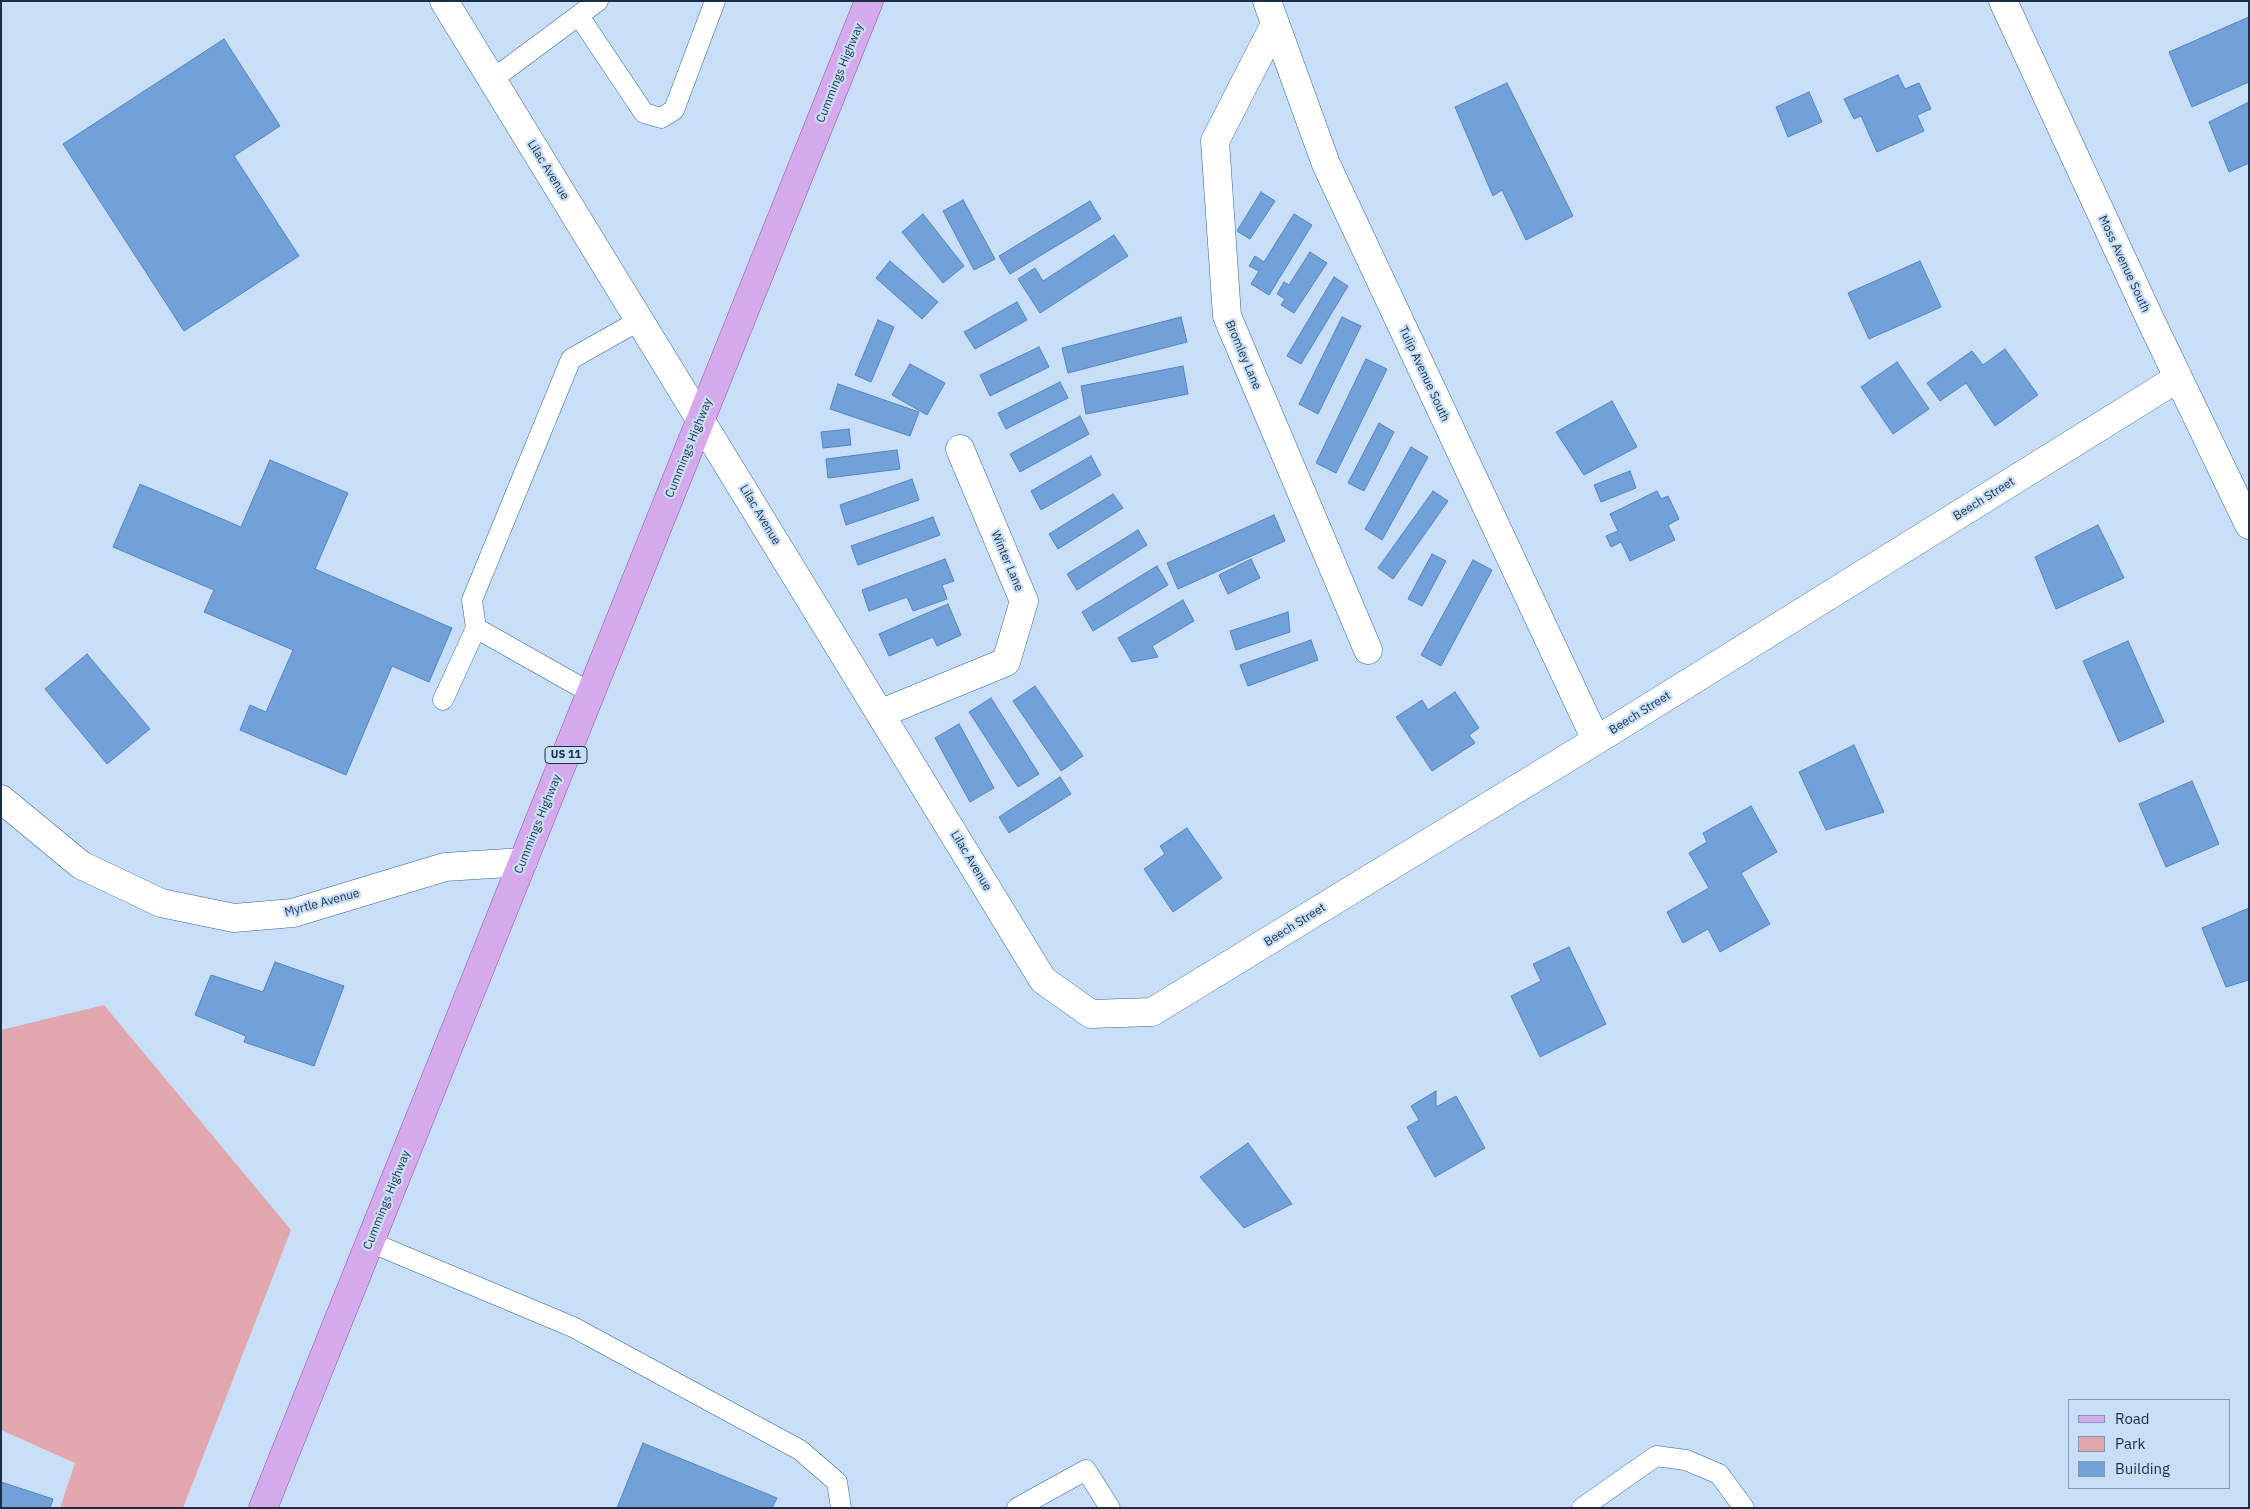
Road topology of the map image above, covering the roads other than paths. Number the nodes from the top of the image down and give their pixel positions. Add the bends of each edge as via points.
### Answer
1 (444, 1) edge
2 (598, 1) edge
3 (715, 1) edge
4 (2002, 1) edge
5 (864, 3) edge
6 (1271, 12) edge
7 (579, 16) junction
8 (493, 80) junction
9 (640, 320) junction
10 (2178, 378) junction
11 (701, 419) junction
12 (960, 449) dead end
13 (2249, 525) edge
14 (476, 628) junction
15 (1368, 650) dead end
16 (591, 693) junction
17 (444, 700) dead end
18 (882, 714) junction
19 (1596, 740) junction
20 (1, 799) edge
21 (523, 862) junction
22 (1091, 1014) joint
23 (370, 1242) junction
24 (263, 1508) edge
25 (842, 1508) edge
26 (1018, 1508) edge
27 (1110, 1508) edge
28 (1582, 1508) edge
29 (1744, 1508) edge

1 - 8 street, Lilac Avenue
2 - 7 lane
3 - 7 lane via 674,110 661,118 644,113
4 - 10 street, Moss Avenue South
5 - 11 main road, Cummings Highway / US 11
6 - 15 street, Bromley Lane via 1215,141 1227,316
6 - 19 street, Tulip Avenue South via 1326,164
7 - 8 lane
8 - 9 street, Lilac Avenue
9 - 11 street, Lilac Avenue
9 - 14 lane via 571,360 472,600
10 - 13 street, Moss Avenue South
10 - 19 street, Beech Street
11 - 16 main road, Cummings Highway / US 11
11 - 18 street, Lilac Avenue
12 - 18 street, Winter Lane via 1024,601 1006,662
14 - 16 lane
14 - 17 lane
16 - 21 main road, Cummings Highway / US 11
18 - 22 street, Lilac Avenue via 1043,980
19 - 22 street, Beech Street via 1152,1012
20 - 21 street, Myrtle Avenue via 81,865 161,903 234,918 293,913 445,867
21 - 23 main road, Cummings Highway / US 11
23 - 24 main road, Cummings Highway / US 11
23 - 25 lane via 573,1327 800,1450 837,1482
26 - 27 lane via 1086,1470
28 - 29 lane via 1656,1456 1686,1460 1718,1474

